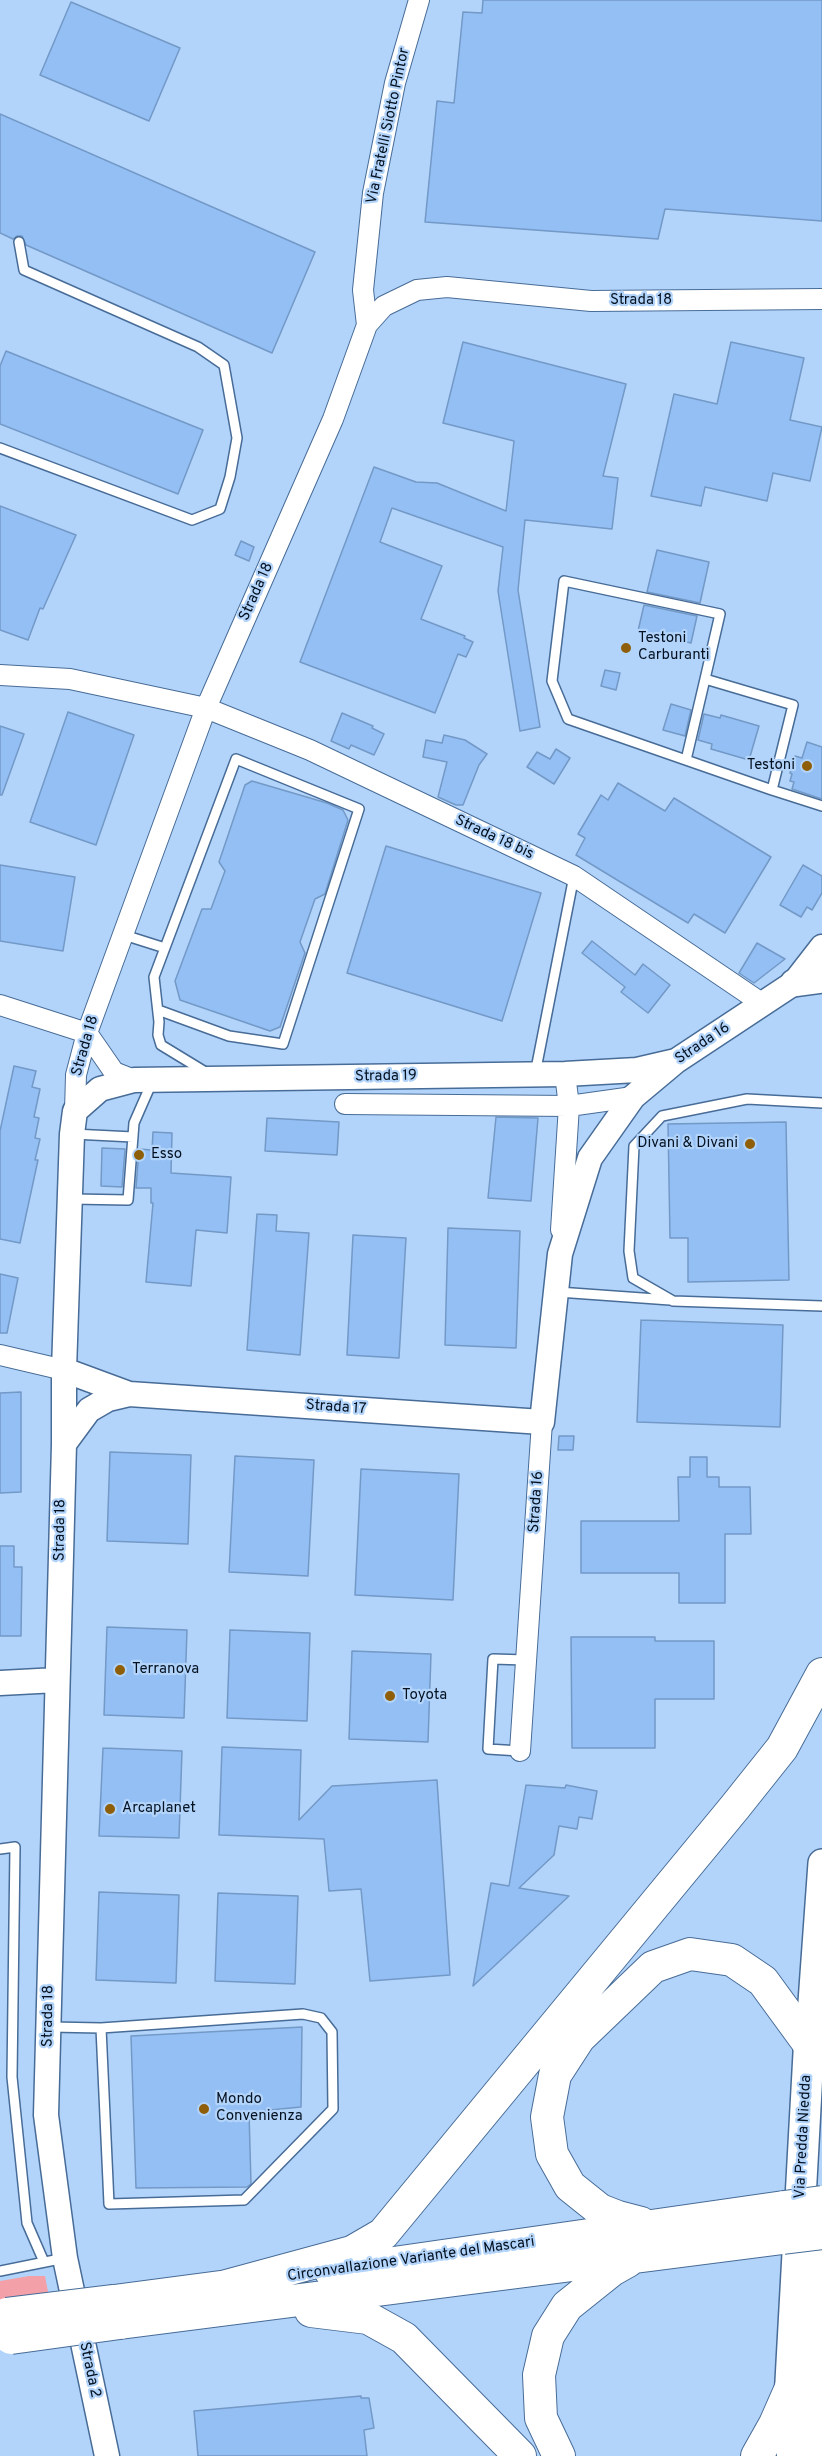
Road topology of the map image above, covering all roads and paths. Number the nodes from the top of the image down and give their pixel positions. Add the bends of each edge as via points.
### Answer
1 (419, 0) edge
2 (19, 242) dead end
3 (822, 299) edge
4 (367, 325) junction
5 (0, 448) edge
6 (0, 675) edge
7 (705, 679) junction
8 (206, 708) junction
9 (686, 760) junction
10 (772, 790) junction
11 (822, 806) edge
12 (574, 876) junction
13 (124, 935) junction
14 (822, 947) edge
15 (165, 948) junction
16 (822, 979) edge
17 (794, 983) junction
18 (763, 1004) junction
19 (0, 1005) edge
20 (158, 1010) junction
21 (87, 1033) junction
22 (676, 1061) junction
23 (637, 1070) junction
24 (566, 1074) junction
25 (535, 1075) junction
26 (217, 1079) junction
27 (143, 1080) junction
28 (633, 1097) junction
29 (589, 1103) junction
30 (822, 1103) edge
31 (345, 1104) dead end
32 (568, 1106) junction
33 (74, 1122) junction
34 (133, 1137) junction
35 (70, 1199) junction
36 (560, 1254) junction
37 (556, 1292) junction
38 (673, 1300) junction
39 (822, 1306) edge
40 (0, 1355) edge
41 (64, 1370) junction
42 (129, 1394) junction
43 (543, 1422) junction
44 (64, 1444) junction
45 (526, 1660) junction
46 (822, 1674) edge
47 (57, 1680) junction
48 (0, 1683) edge
49 (520, 1751) joint
50 (0, 1849) edge
51 (822, 1863) edge
52 (48, 2027) junction
53 (101, 2028) junction
54 (809, 2044) junction
55 (822, 2202) edge
56 (822, 2208) edge
57 (654, 2225) junction
58 (822, 2233) edge
59 (638, 2256) junction
60 (54, 2260) junction
61 (808, 2267) junction
62 (0, 2271) edge
63 (71, 2285) joint
64 (227, 2299) junction
65 (5, 2327) edge
66 (819, 2371) edge
67 (790, 2390) junction
68 (107, 2456) edge
69 (520, 2456) edge
70 (559, 2456) edge
71 (757, 2456) edge
72 (792, 2456) edge
73 (815, 2456) edge

1 - 4 street, Via Fratelli Siotto Pintor via 395,83 372,193 363,290
2 - 5 lane via 24,270 198,347 224,365 237,438 220,509 192,520
3 - 4 street, Strada 18 via 591,301 447,287 417,290 384,306
4 - 8 street, Strada 18 via 333,419
6 - 8 street, Strada 18 bis via 70,679
7 - 9 lane
7 - 9 lane via 720,614 564,581 552,681 568,719
7 - 10 lane via 793,705
8 - 12 street, Strada 18 bis via 310,750
8 - 13 street, Strada 18
9 - 10 lane
10 - 11 lane
12 - 18 street, Strada 18 bis
12 - 25 lane
13 - 15 lane
13 - 21 street, Strada 18
14 - 17 street, Strada 16
15 - 20 lane via 154,977
15 - 20 lane via 236,759 359,809 283,1044 229,1036
16 - 17 main road
17 - 18 street, Strada 16
18 - 22 street, Strada 16
19 - 21 street
20 - 26 lane via 160,1044
21 - 27 street via 114,1072
21 - 33 street, Strada 18 via 76,1075
22 - 23 street, Strada 19
22 - 28 street, Strada 16
23 - 24 street, Strada 19
23 - 29 street, Strada 19
24 - 25 street, Strada 19
24 - 32 street, Strada 16
25 - 26 street, Strada 19
26 - 27 street, Strada 19
27 - 33 street, Strada 19 via 100,1089
27 - 34 lane
28 - 29 street
28 - 36 street, Strada 16 via 590,1158
29 - 32 street
30 - 38 lane via 747,1098 662,1116 634,1146 629,1251 633,1278
31 - 32 street
32 - 36 street, Strada 16
33 - 34 lane
33 - 35 street, Strada 18
34 - 35 lane via 128,1200
35 - 41 street, Strada 18
36 - 37 street, Strada 16
37 - 38 lane
37 - 43 street, Strada 16
38 - 39 lane
40 - 41 street
41 - 42 street, Strada 17
41 - 44 street, Strada 18
42 - 43 street, Strada 17
42 - 44 street, Strada 17 via 108,1399 89,1410
43 - 45 street, Strada 16
44 - 47 street, Strada 18
45 - 49 street, Strada 16
45 - 49 lane via 493,1659 488,1749
46 - 64 highway via 782,1748 383,2234 352,2253
47 - 48 street
47 - 52 street, Strada 18
50 - 60 lane via 15,1848 12,2077 27,2223
51 - 54 main road, Via Predda Niedda
52 - 53 lane
52 - 60 street, Strada 18 via 46,2115
53 - 53 lane via 109,2204 244,2200 333,2109 332,2032 321,2018 303,2014
54 - 57 highway via 763,1981 732,1960 690,1954 653,1967 579,2038 555,2075 547,2117 552,2154 570,2186 600,2210
54 - 61 main road, Via Predda Niedda
55 - 57 highway, Circonvallazione Variante del Mascari, bridge
56 - 61 main road, Via Predda Niedda
57 - 64 highway, Circonvallazione Variante del Mascari
58 - 59 highway, Circonvallazione Variante del Mascari, bridge
59 - 64 highway, Circonvallazione Variante del Mascari
59 - 70 highway via 567,2306 548,2336 539,2375 541,2418
60 - 62 lane
60 - 63 street, Strada 18
61 - 66 main road
61 - 67 main road
63 - 68 street, Strada 2
64 - 65 highway, Circonvallazione Variante del Mascari, bridge
64 - 69 highway via 369,2318 404,2338
66 - 73 main road
67 - 71 highway
67 - 72 main road

